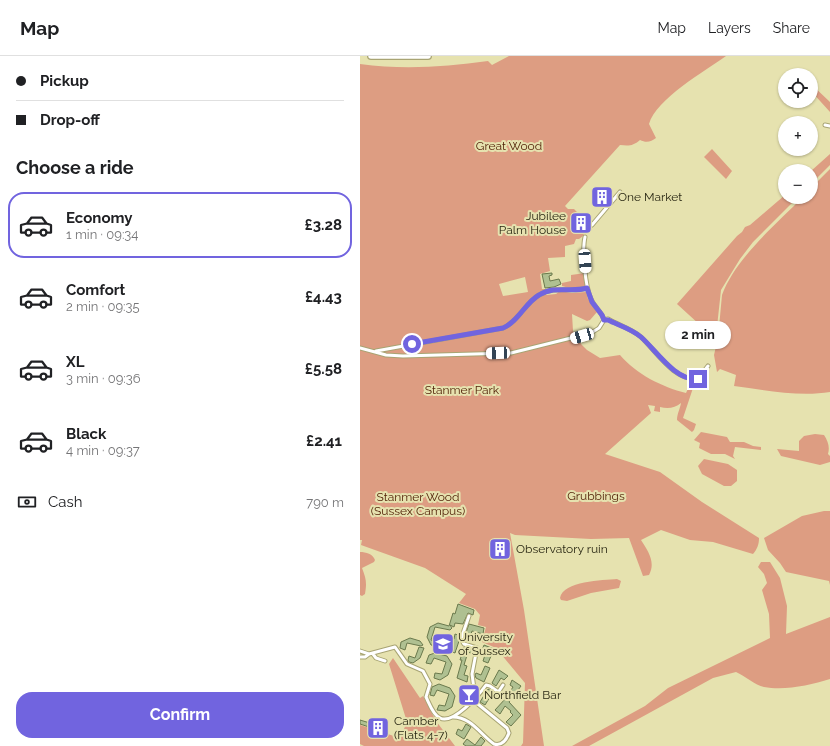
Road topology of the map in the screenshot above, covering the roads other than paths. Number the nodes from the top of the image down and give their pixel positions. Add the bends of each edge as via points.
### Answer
1 (371, 56) edge
2 (428, 56) edge
3 (826, 125) dead end
4 (830, 126) edge
5 (620, 192) dead end
6 (592, 225) dead end
7 (585, 237) dead end
8 (587, 288) junction
9 (604, 320) junction
10 (360, 348) edge
11 (376, 352) junction
12 (708, 366) dead end
13 (469, 616) dead end
14 (459, 630) dead end
15 (464, 631) junction
16 (360, 651) edge
17 (371, 654) junction
18 (360, 657) edge
19 (385, 661) dead end
20 (503, 684) dead end
21 (499, 691) junction
22 (504, 696) dead end
23 (473, 700) junction
24 (462, 711) junction
25 (453, 717) junction
26 (462, 718) junction

1 - 2 highway
3 - 4 street
5 - 6 street
7 - 8 street
8 - 9 street via 592,302
8 - 11 street via 576,291 562,288 540,294 503,328
9 - 11 street via 599,328 588,334 518,352 403,356
9 - 12 street via 640,337 664,362 682,375 698,379
10 - 11 street
13 - 15 street
14 - 15 street
15 - 23 street via 462,642 477,648 472,674
16 - 17 street
17 - 18 street
17 - 19 street
17 - 25 street via 395,648 407,664 424,672 430,685 426,697 437,717 445,720
20 - 21 street
21 - 22 street
21 - 23 street via 486,686
23 - 24 street
23 - 26 street via 506,727 509,732 507,738 500,744 494,744
24 - 25 street
24 - 26 street
25 - 26 street

